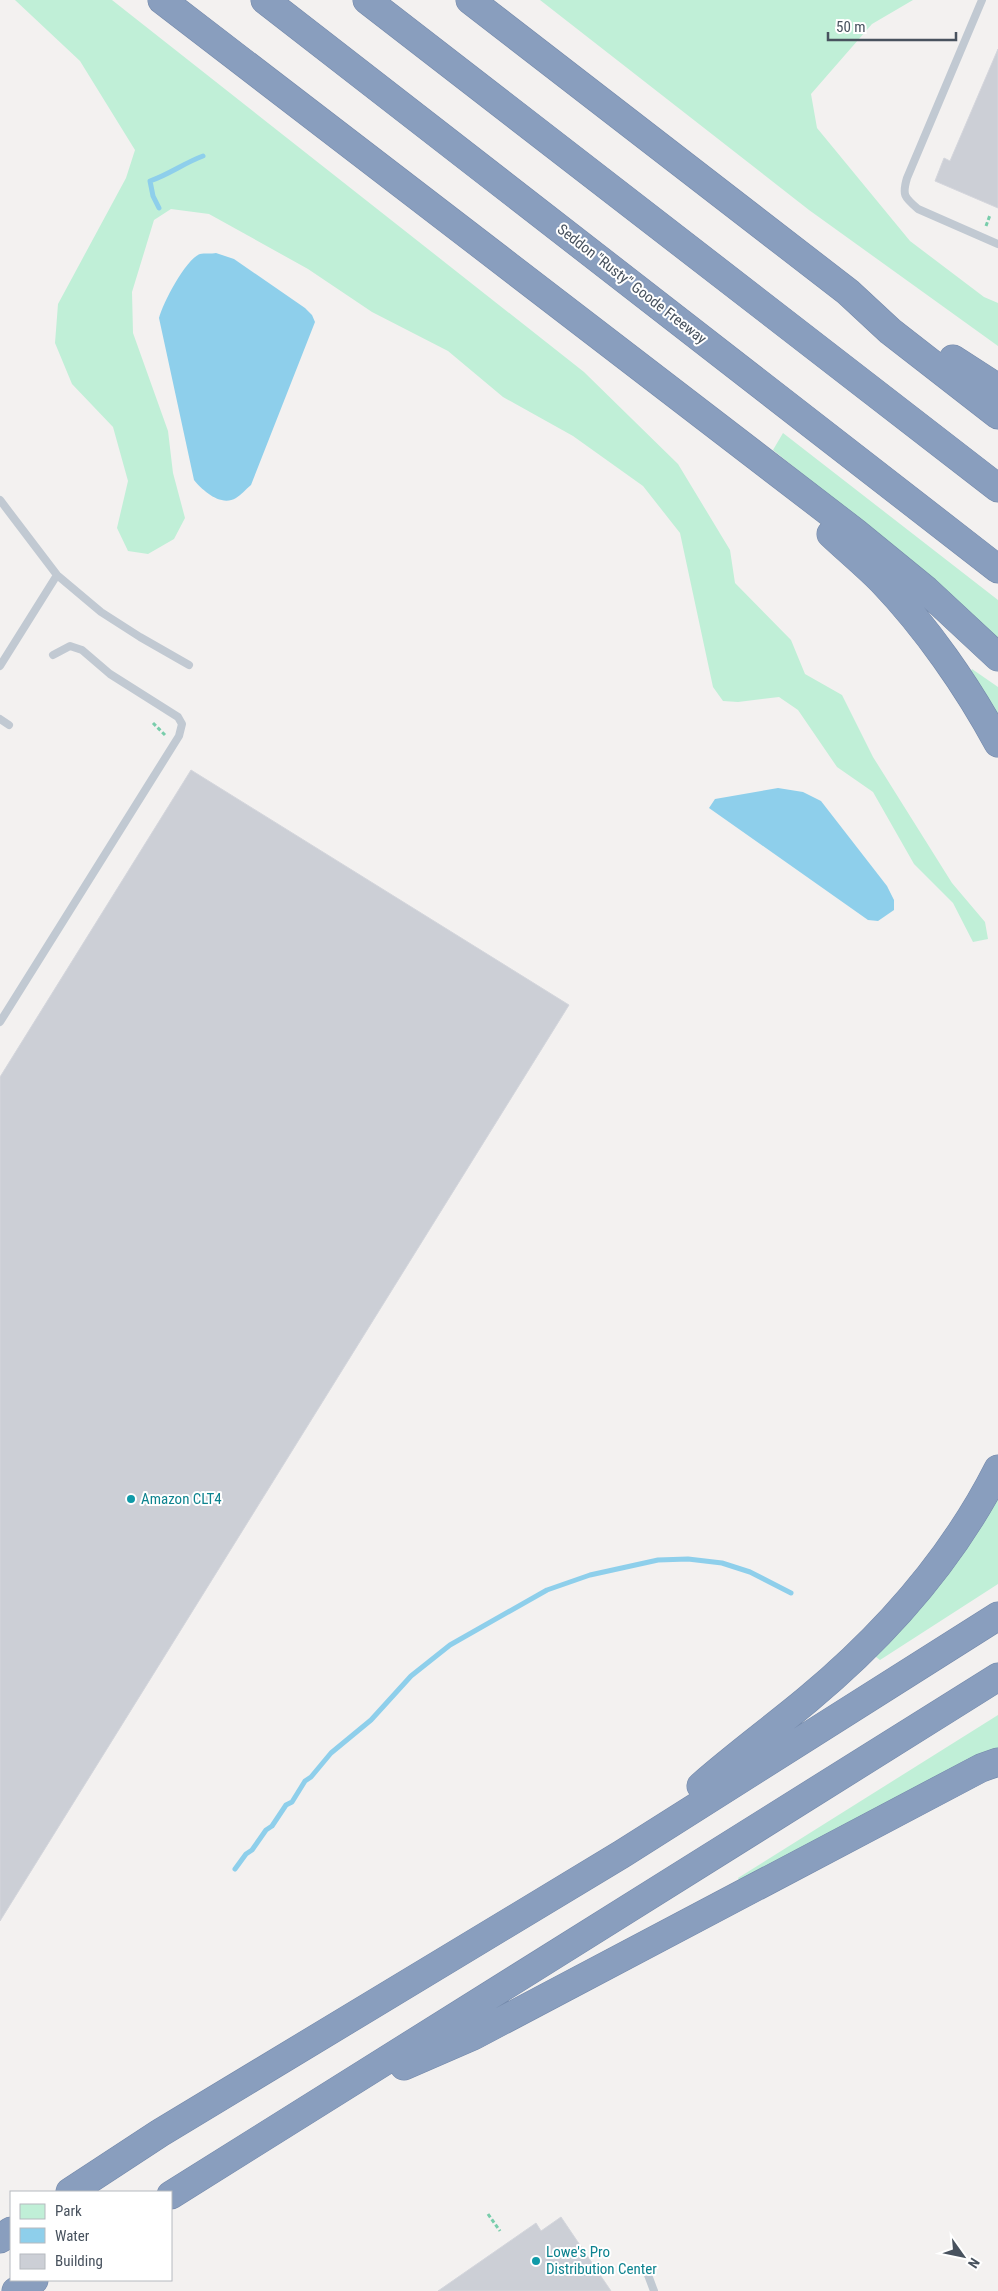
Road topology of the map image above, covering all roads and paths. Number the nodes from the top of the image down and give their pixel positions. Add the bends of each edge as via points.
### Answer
1 (162, 0) edge
2 (265, 0) edge
3 (367, 0) edge
4 (470, 0) edge
5 (982, 0) edge
6 (998, 244) edge
7 (848, 292) junction
8 (998, 388) edge
9 (998, 415) edge
10 (775, 470) junction
11 (998, 488) edge
12 (0, 500) edge
13 (998, 568) edge
14 (57, 575) junction
15 (53, 655) dead end
16 (998, 657) edge
17 (190, 665) dead end
18 (0, 666) edge
19 (0, 719) edge
20 (9, 725) dead end
21 (998, 743) edge
22 (0, 1022) edge
23 (998, 1469) edge
24 (998, 1616) edge
25 (998, 1677) edge
26 (998, 1762) edge
27 (622, 1854) junction
28 (318, 2104) junction
29 (72, 2191) edge
30 (172, 2194) edge
31 (488, 2214) dead end
32 (500, 2231) dead end
33 (648, 2274) dead end
34 (32, 2281) edge
35 (16, 2291) edge
36 (654, 2291) edge

1 - 10 highway
2 - 13 highway, Seddon "Rusty" Goode Freeway
3 - 11 highway
4 - 7 highway
5 - 6 lane via 903,191 906,200 918,209
7 - 8 highway via 898,320
7 - 9 highway via 890,331
10 - 16 highway via 900,568
10 - 21 highway via 781,486 882,582 916,620 985,718
12 - 14 lane
14 - 17 lane via 101,612
14 - 18 lane
15 - 22 lane via 70,646 82,650 110,674 178,717 182,724 179,736
19 - 20 lane
23 - 27 highway via 962,1530 930,1575 857,1656
24 - 27 highway
25 - 28 highway
26 - 28 highway via 473,2036
27 - 29 highway via 160,2133
28 - 30 highway
31 - 32 path
33 - 36 lane
34 - 35 highway

